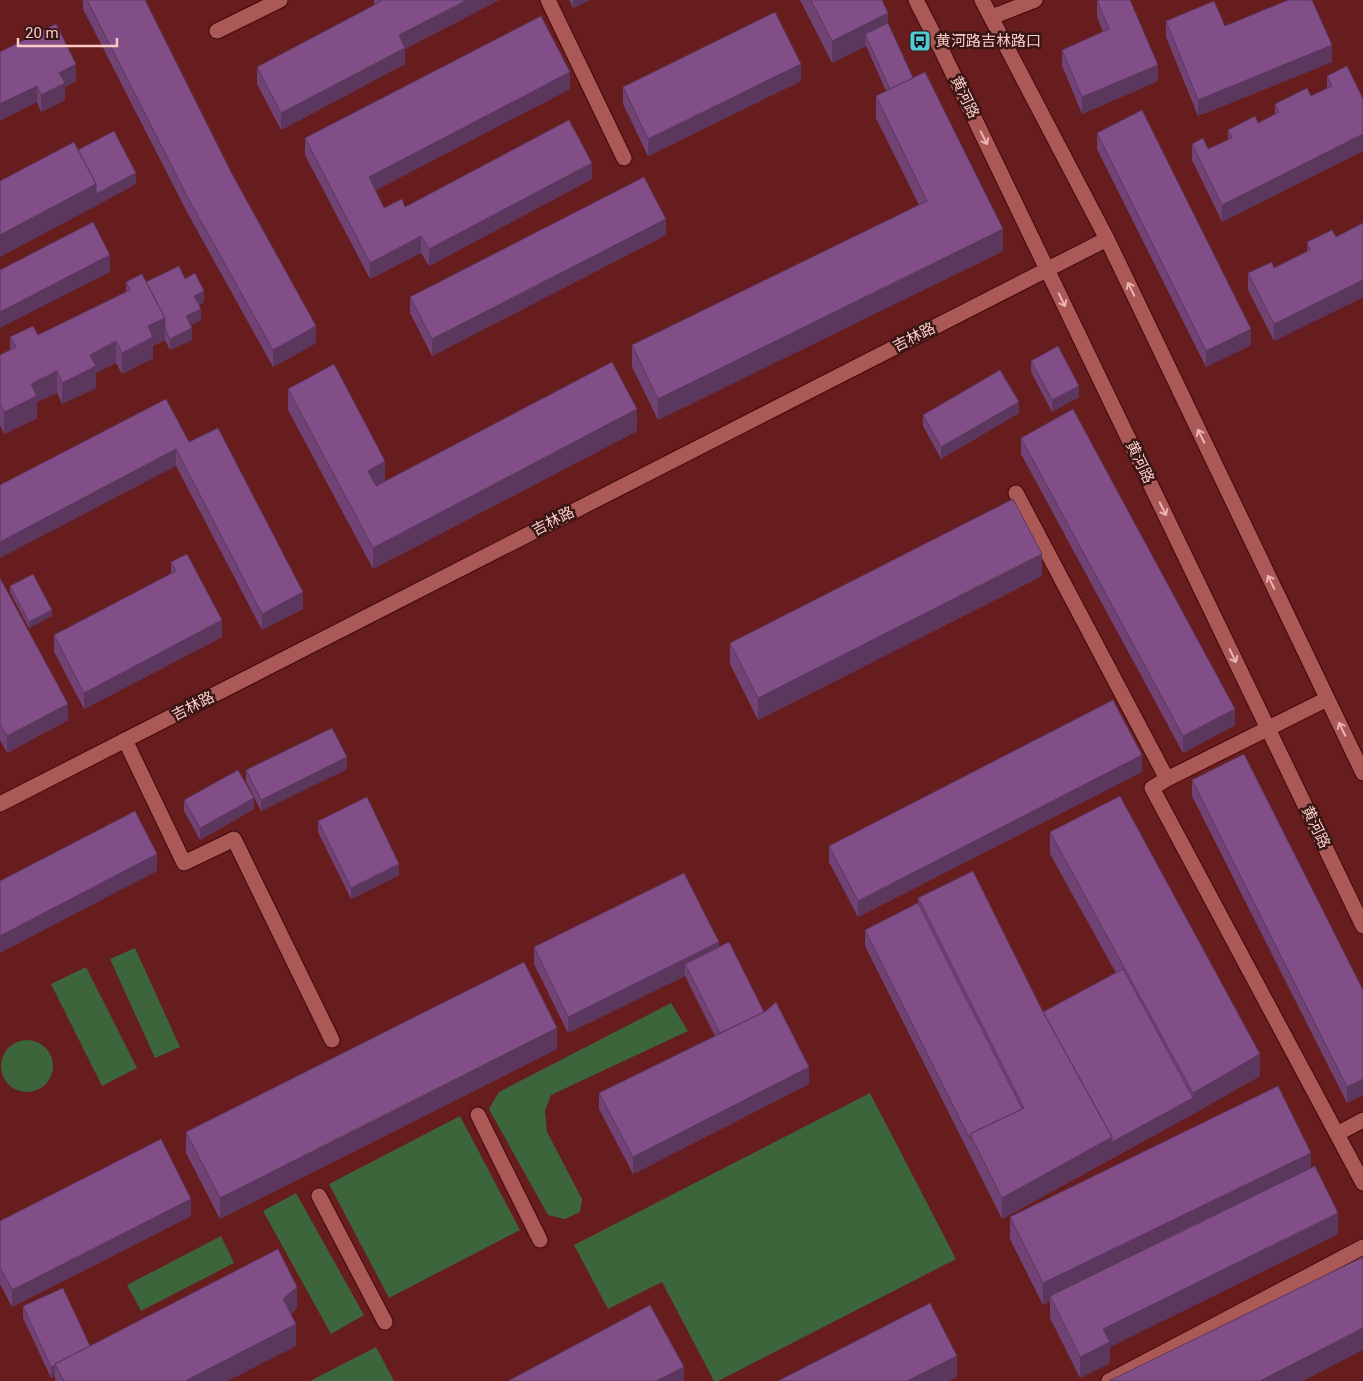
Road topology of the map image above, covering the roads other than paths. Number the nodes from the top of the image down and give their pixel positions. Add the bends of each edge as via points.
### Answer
1 (280, 0) edge
2 (548, 0) edge
3 (916, 0) edge
4 (982, 0) edge
5 (1036, 0) edge
6 (992, 18) junction
7 (217, 31) dead end
8 (624, 158) dead end
9 (1107, 239) junction
10 (1047, 269) junction
11 (1016, 493) dead end
12 (1328, 699) junction
13 (1268, 728) junction
14 (125, 740) junction
15 (1363, 773) edge
16 (1167, 779) junction
17 (1, 801) edge
18 (1363, 926) edge
19 (332, 1040) dead end
20 (478, 1115) dead end
21 (1363, 1120) edge
22 (1338, 1134) junction
23 (1363, 1183) edge
24 (320, 1196) dead end
25 (540, 1240) dead end
26 (1363, 1247) edge
27 (385, 1322) dead end
28 (1109, 1381) edge

1 - 7 street
2 - 8 street
3 -> 10 street, 黄河路
4 - 6 street
5 - 6 street
6 - 9 street
9 - 10 street, 吉林路
12 -> 9 street
10 -> 13 street, 黄河路
10 - 14 street, 吉林路
11 - 16 street
12 - 13 street
15 -> 12 street
13 - 16 street
13 - 18 street, 黄河路
14 - 17 street, 吉林路
14 - 19 street via 184,863 234,839
16 - 22 street via 1152,788
20 - 25 street
21 - 22 street
22 - 23 street
24 - 27 street
26 - 28 street

